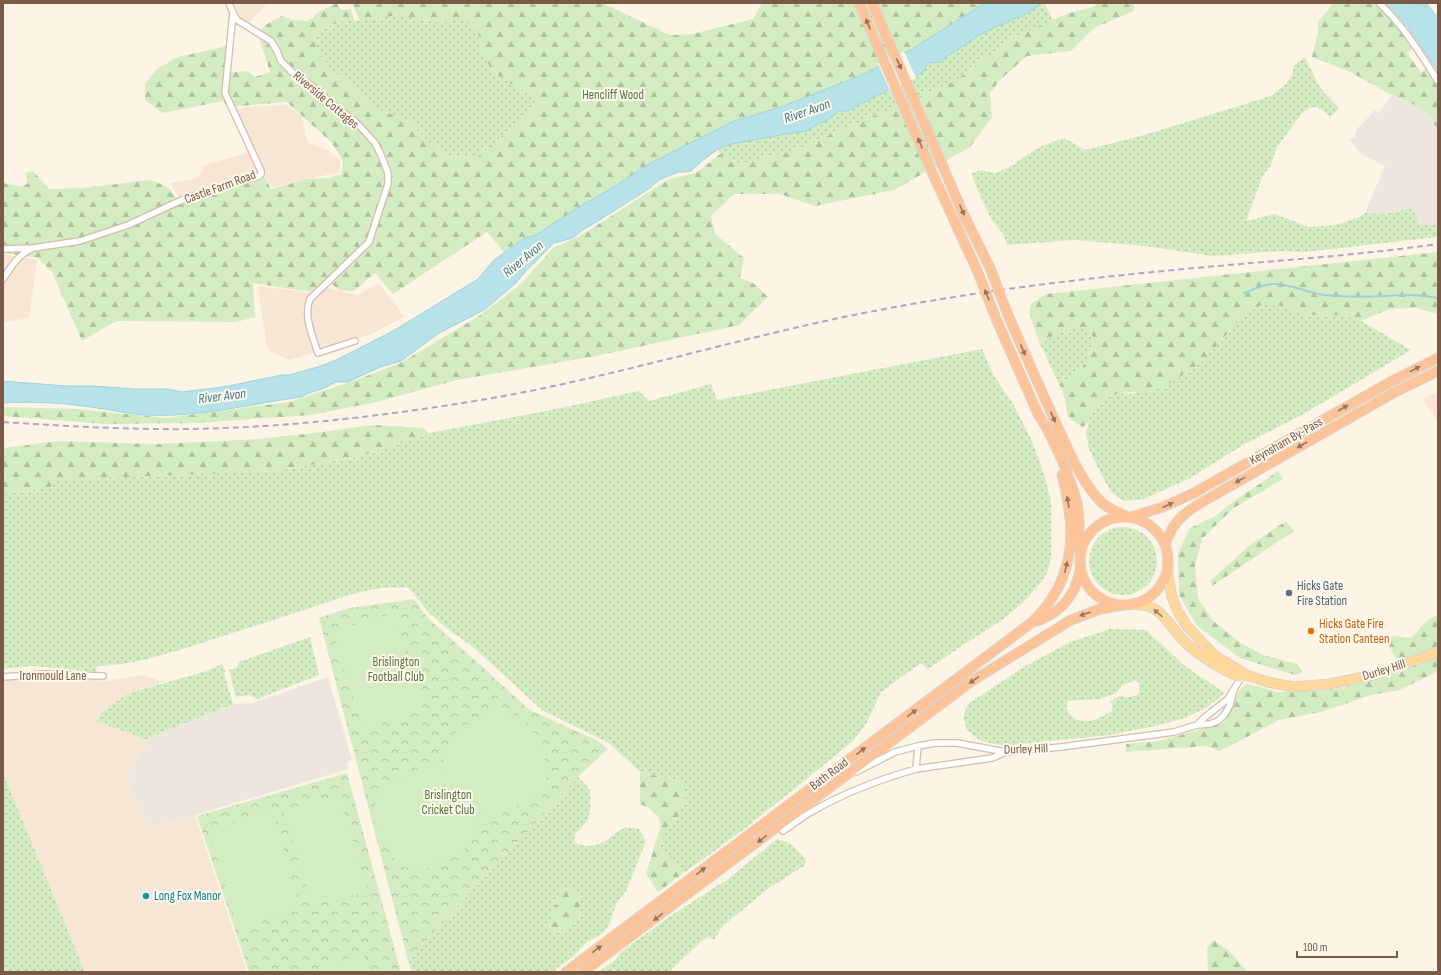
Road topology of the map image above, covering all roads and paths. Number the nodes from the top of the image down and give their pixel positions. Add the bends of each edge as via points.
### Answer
1 (229, 3) edge
2 (859, 3) edge
3 (872, 3) edge
4 (1379, 3) edge
5 (233, 13) junction
6 (1438, 81) edge
7 (33, 248) junction
8 (3, 249) edge
9 (3, 278) edge
10 (355, 341) dead end
11 (1438, 358) edge
12 (1438, 371) edge
13 (1043, 422) junction
14 (1129, 517) junction
15 (1165, 544) junction
16 (1080, 553) junction
17 (1168, 561) junction
18 (1080, 570) junction
19 (1128, 605) junction
20 (1031, 623) junction
21 (1438, 652) edge
22 (1243, 674) junction
23 (103, 676) dead end
24 (3, 677) edge
25 (1234, 689) junction
26 (1197, 725) junction
27 (918, 746) junction
28 (1006, 752) junction
29 (916, 769) junction
30 (838, 783) junction
31 (783, 831) dead end
32 (622, 930) junction
33 (629, 938) junction
34 (566, 972) edge
35 (583, 972) edge

1 - 5 street, Castle Farm Road
13 -> 2 highway, bridge
3 -> 14 highway, bridge via 1067,448 1094,494 1109,509
4 - 6 street via 1403,28
5 - 7 street, Castle Farm Road via 225,93 261,174 184,199 128,225 80,241
5 - 10 street, Riverside Cottages via 237,20 271,41 281,61 295,75 355,121 375,143 388,173 388,184 369,242 310,299 308,304 308,317 318,354
7 - 8 street, Castle Farm Road
7 - 9 street, Castle Farm Road via 14,262
14 -> 11 highway, Keynsham By-Pass via 1163,507 1194,493 1392,381
12 -> 15 highway, Keynsham By-Pass via 1197,505 1178,519 1171,528
13 - 16 highway via 1074,493
20 -> 13 highway via 1052,601 1063,580 1071,536 1064,484
14 - 15 highway via 1152,527
14 - 16 highway via 1109,520 1094,528
15 - 17 highway
16 - 18 highway
17 - 19 highway via 1166,574 1159,588 1147,598
17 - 22 main road via 1172,597 1187,626 1214,655
18 - 19 highway via 1086,585 1095,595 1107,602
18 - 20 highway, Bath Road via 1077,585 1069,601 1044,619
22 -> 19 main road via 1239,677 1218,667 1189,646 1155,609 1149,606
19 -> 30 highway, Bath Road via 1100,609 1079,616 1053,630 966,686
32 -> 20 highway, Bath Road
21 - 22 main road, Durley Hill via 1374,675 1329,684 1293,687
22 - 25 street, Durley Hill
23 - 24 street, Ironmould Lane via 45,674
25 - 26 street, Durley Hill via 1228,699
25 - 26 street, Durley Hill via 1230,705 1218,721
26 - 28 street, Durley Hill via 1174,732 1061,748
27 - 28 street, Durley Hill via 957,743
27 - 29 street
27 - 30 street, Durley Hill via 895,752
28 - 29 street via 992,758
29 - 31 street via 835,799
30 -> 33 highway, Bath Road
32 - 33 highway
34 -> 32 highway, Bath Road
33 - 35 highway, Bath Road

